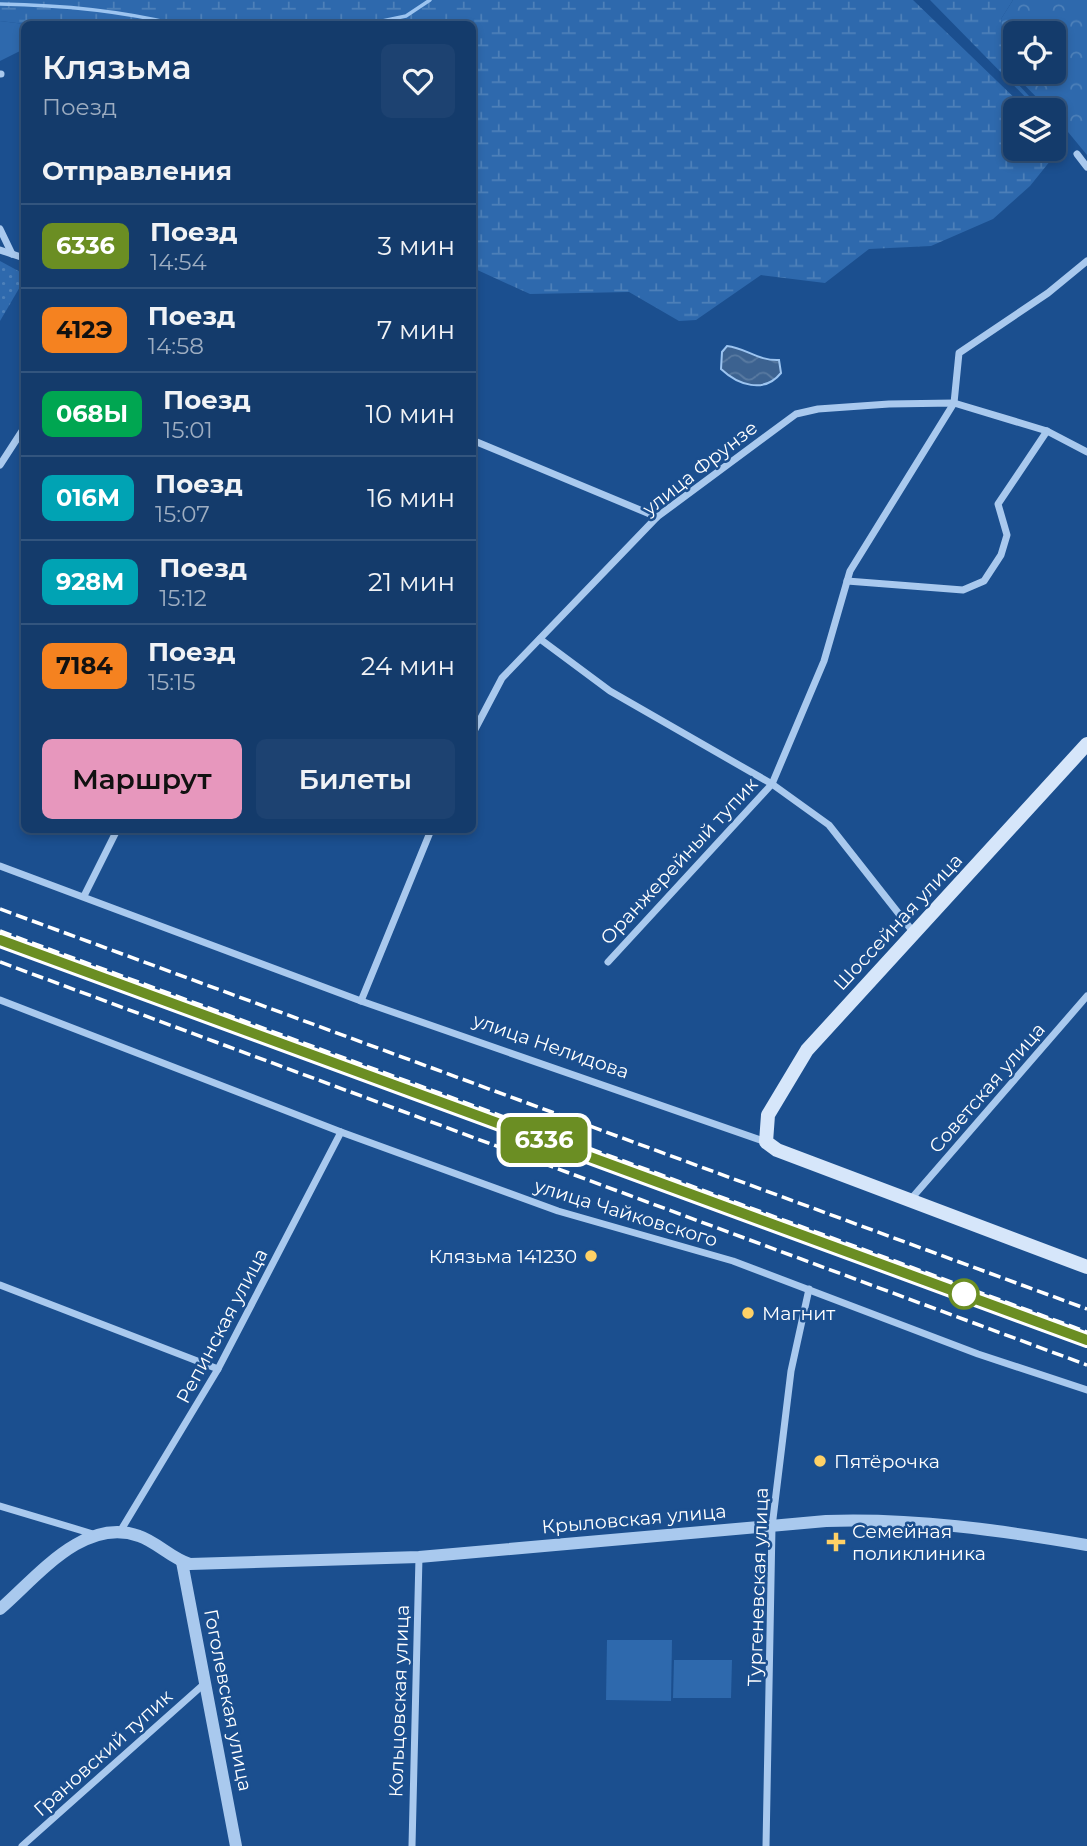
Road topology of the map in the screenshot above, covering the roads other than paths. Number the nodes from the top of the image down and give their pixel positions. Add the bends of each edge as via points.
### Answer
1 (1077, 154) dead end
2 (1087, 167) edge
3 (0, 229) edge
4 (0, 250) edge
5 (12, 254) junction
6 (21, 257) edge
7 (1087, 261) edge
8 (954, 403) junction
9 (1047, 431) junction
10 (21, 433) edge
11 (476, 442) edge
12 (1087, 452) edge
13 (0, 465) edge
14 (657, 517) junction
15 (847, 581) junction
16 (540, 639) junction
17 (476, 727) edge
18 (1087, 744) edge
19 (772, 784) junction
20 (116, 833) edge
21 (430, 833) edge
22 (0, 866) edge
23 (84, 896) junction
24 (914, 933) junction
25 (608, 962) dead end
26 (1087, 996) edge
27 (0, 1000) edge
28 (361, 1001) junction
29 (341, 1132) junction
30 (766, 1142) junction
31 (910, 1200) junction
32 (1087, 1267) edge
33 (0, 1285) edge
34 (809, 1289) junction
35 (218, 1369) junction
36 (1087, 1390) edge
37 (0, 1506) edge
38 (772, 1527) junction
39 (121, 1530) junction
40 (93, 1534) junction
41 (1087, 1545) edge
42 (419, 1557) junction
43 (182, 1562) junction
44 (0, 1609) edge
45 (205, 1683) junction
46 (22, 1846) edge
47 (236, 1846) edge
48 (412, 1846) edge
49 (766, 1846) edge

1 - 2 street
3 - 5 street
4 - 5 street
5 - 6 street
7 - 8 street, Оранжерейный тупик via 959,354
8 - 9 street, улица Фрунзе
8 - 14 street, улица Фрунзе via 889,404 796,414
8 - 15 street, Оранжерейный тупик
9 - 12 street, улица Фрунзе
9 - 15 street via 998,504 1007,535 1001,555 984,581 963,590
10 - 13 street
11 - 14 street
14 - 16 street, улица Фрунзе
15 - 19 street, Оранжерейный тупик via 824,661
16 - 17 street, улица Фрунзе via 502,678
16 - 19 street via 610,691
18 - 24 main road, Шоссейная улица
19 - 24 street via 829,825
19 - 25 street, Оранжерейный тупик
20 - 23 street
21 - 28 street
22 - 23 street, улица Нелидова
23 - 28 street, улица Нелидова
24 - 30 main road, Шоссейная улица via 807,1050 768,1115
26 - 31 street, Советская улица
27 - 29 street, улица Чайковского
28 - 30 street, улица Нелидова
29 - 34 street, улица Чайковского via 558,1212 733,1261
29 - 35 street, Репинская улица
30 - 31 main road, улица Нелидова
31 - 32 main road, улица Нелидова
33 - 35 street
34 - 36 street, улица Чайковского
34 - 38 street, Тургеневская улица via 791,1371
35 - 39 street, Репинская улица
37 - 40 street
38 - 41 street, Крыловская улица via 893,1519
38 - 42 street, Крыловская улица
38 - 49 street, Тургеневская улица
39 - 40 street
39 - 43 street via 160,1545
40 - 44 street via 76,1543
42 - 43 street, Крыловская улица
42 - 48 street, Кольцовская улица
43 - 45 street, Гоголевская улица
45 - 46 street, Грановский тупик
45 - 47 street, Гоголевская улица

